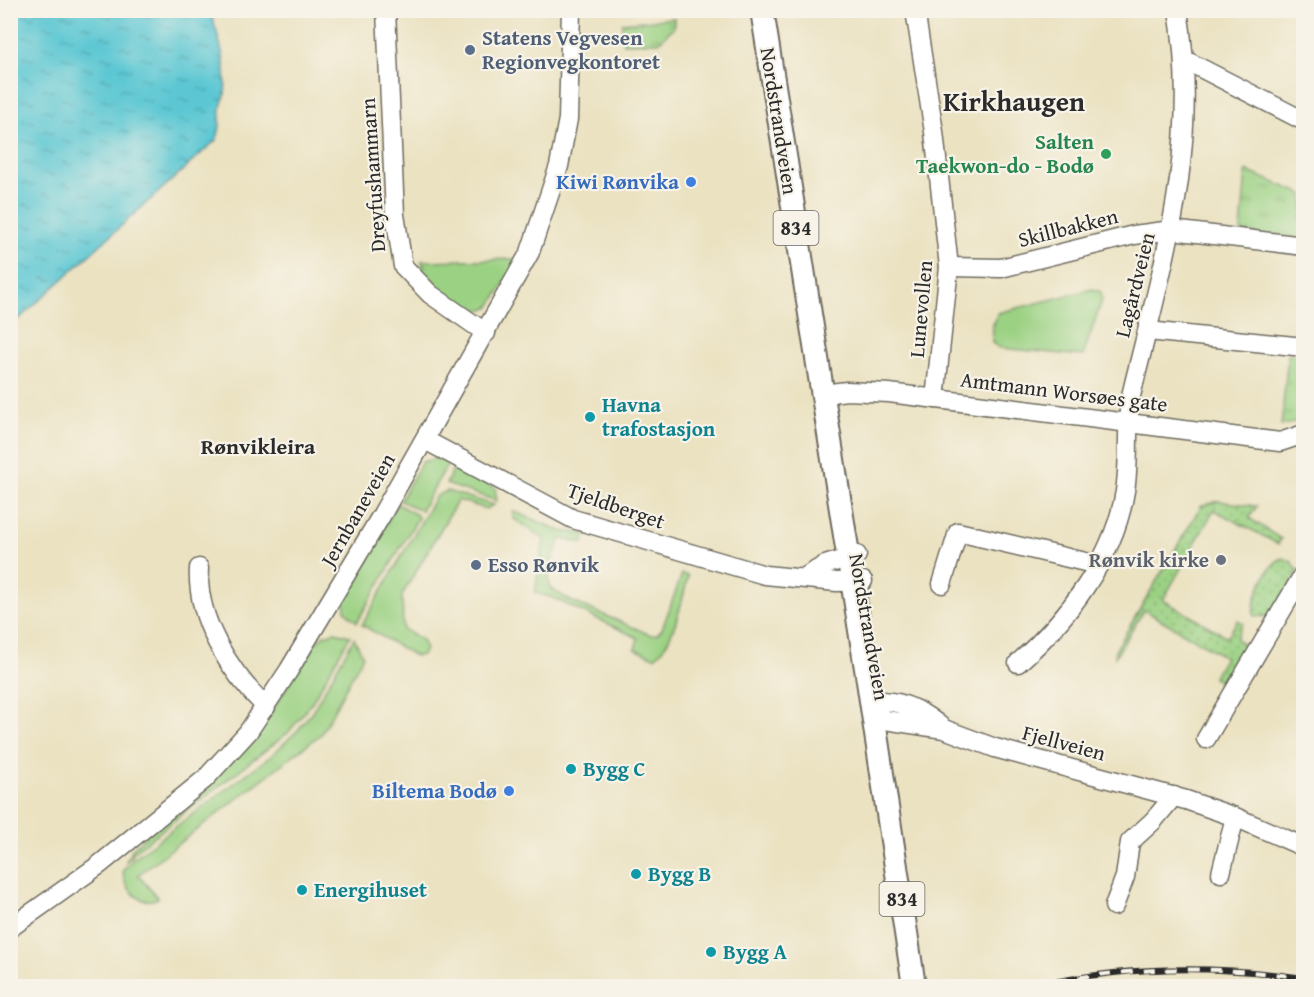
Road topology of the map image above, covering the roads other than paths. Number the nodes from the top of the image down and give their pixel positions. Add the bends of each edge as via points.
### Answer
1 (386, 10) edge
2 (572, 10) edge
3 (770, 10) edge
4 (915, 10) edge
5 (1178, 10) edge
6 (762, 11) edge
7 (1185, 60) junction
8 (1304, 121) edge
9 (1173, 230) junction
10 (1304, 246) edge
11 (950, 267) junction
12 (1148, 331) junction
13 (486, 333) junction
14 (1304, 347) edge
15 (822, 394) junction
16 (935, 399) junction
17 (1127, 422) junction
18 (1302, 438) edge
19 (425, 440) junction
20 (852, 556) junction
21 (1098, 564) junction
22 (199, 568) dead end
23 (1303, 573) edge
24 (805, 577) junction
25 (857, 582) junction
26 (942, 584) dead end
27 (1018, 663) dead end
28 (266, 707) junction
29 (880, 711) junction
30 (1206, 739) dead end
31 (1174, 796) junction
32 (1235, 817) junction
33 (1304, 847) edge
34 (1221, 873) dead end
35 (1114, 906) dead end
36 (10, 928) edge
37 (914, 987) edge

1 - 13 street, Dreyfushammarn via 395,214 403,266 430,294
2 - 13 street, Jernbaneveien via 568,120 559,166 530,252
3 - 6 street
4 - 11 street, Lunevollen
5 - 7 street, Lagårdveien
6 - 15 main road, Nordstrandveien / 834
7 - 8 street
7 - 9 street, Lagårdveien via 1182,171
9 - 10 street, Skillbakken
9 - 11 street, Skillbakken via 1134,235 1000,268
9 - 12 street, Lagårdveien
11 - 16 street, Lunevollen
12 - 14 street
12 - 17 street, Lagårdveien
13 - 19 street, Jernbaneveien
15 - 16 street, Amtmann Worsøes gate via 847,391
15 - 20 main road, Nordstrandveien / 834
16 - 17 street, Amtmann Worsøes gate
17 - 18 street, Amtmann Worsøes gate via 1280,441
17 - 21 street, Lagårdveien via 1125,493 1116,526
19 - 24 street, Tjeldberget via 573,519 745,570
19 - 28 street, Jernbaneveien
20 - 24 street, Tjeldberget
20 - 25 main road, Nordstrandveien / 834
21 - 26 street via 958,532
21 - 27 street, Lagårdveien via 1060,620
22 - 28 street via 198,586 212,630 234,673
23 - 30 street
24 - 25 street, Tjeldberget
25 - 29 main road, Nordstrandveien / 834
28 - 36 street, Jernbaneveien via 205,779 99,865
29 - 31 street, Fjellveien via 994,748
29 - 37 main road, Nordstrandveien / 834
31 - 32 street, Fjellveien
31 - 35 street via 1130,842 1125,877
32 - 33 street, Fjellveien
32 - 34 street

